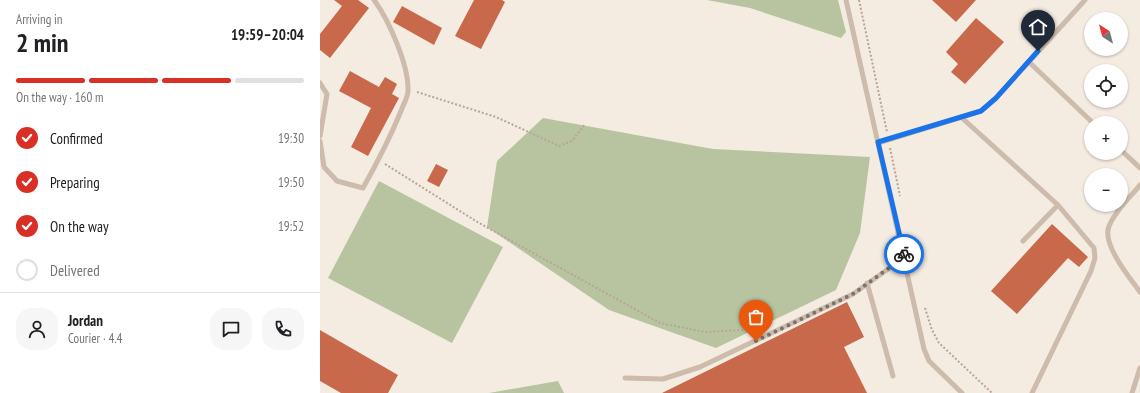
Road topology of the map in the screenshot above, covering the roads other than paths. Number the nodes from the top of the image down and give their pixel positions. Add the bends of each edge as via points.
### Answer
1 (846, 0) edge
2 (1085, 0) edge
3 (377, 1) edge
4 (1029, 62) junction
5 (320, 83) edge
6 (1086, 116) edge
7 (961, 117) junction
8 (320, 136) edge
9 (320, 141) edge
10 (878, 142) junction
11 (1128, 157) edge
12 (1140, 168) edge
13 (1140, 185) edge
14 (1058, 205) junction
15 (1023, 241) dead end
16 (904, 257) junction
17 (868, 283) junction
18 (1140, 292) edge
19 (1140, 368) edge
20 (893, 376) dead end
21 (625, 378) dead end
22 (962, 393) edge
23 (1032, 393) edge
24 (1132, 393) edge

1 - 10 lane
2 - 4 lane
3 - 9 lane via 395,40 408,89 379,160 362,188 337,181 324,167
4 - 6 lane
4 - 7 lane via 981,111
5 - 8 lane via 327,94
7 - 10 lane
7 - 14 lane
10 - 16 lane
11 - 12 lane
13 - 18 lane via 1108,229 1108,237 1118,260
14 - 15 lane
14 - 23 lane via 1094,248 1095,258
16 - 17 lane
16 - 22 lane via 924,349 929,361
17 - 20 lane
17 - 21 lane via 853,294 700,367 663,380
19 - 24 lane

